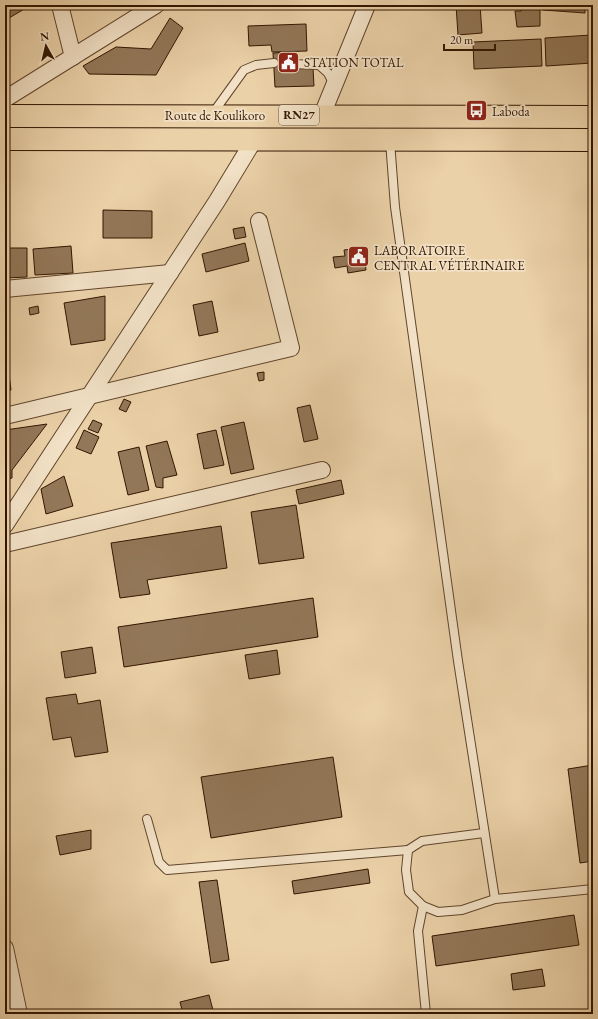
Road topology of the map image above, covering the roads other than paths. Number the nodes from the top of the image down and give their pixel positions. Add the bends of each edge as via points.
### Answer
1 (60, 5) edge
2 (156, 5) edge
3 (367, 5) edge
4 (73, 57) junction
5 (274, 63) dead end
6 (290, 64) dead end
7 (334, 86) junction
8 (5, 99) edge
9 (212, 115) junction
10 (322, 115) junction
11 (5, 116) edge
12 (593, 116) edge
13 (5, 139) edge
14 (254, 140) junction
15 (390, 140) junction
16 (593, 140) edge
17 (259, 221) dead end
18 (170, 273) junction
19 (5, 289) edge
20 (89, 396) junction
21 (5, 416) edge
22 (322, 470) dead end
23 (5, 525) edge
24 (5, 544) edge
25 (147, 819) dead end
26 (484, 833) junction
27 (408, 850) junction
28 (593, 889) edge
29 (495, 899) junction
30 (423, 906) junction
31 (5, 948) edge
32 (19, 1014) edge
33 (426, 1014) edge

1 - 4 street
2 - 4 street
3 - 7 street
4 - 8 street
5 - 9 lane via 256,65 244,70
6 - 7 lane via 319,65 328,73
7 - 10 street
9 - 10 main road, Route de Koulikoro / RN27
9 - 11 main road, Route de Koulikoro / RN27
10 - 12 main road, Route de Koulikoro / RN27
13 - 14 main road, Route de Koulikoro / RN27
14 - 15 main road, Route de Koulikoro / RN27
14 - 18 street
15 - 16 main road, Route de Koulikoro / RN27
15 - 26 lane via 398,222
17 - 20 street via 291,348
18 - 19 street
18 - 20 street
20 - 21 street
20 - 23 street
22 - 24 street
25 - 27 lane via 159,862 167,870
26 - 27 lane via 422,841
26 - 29 lane
27 - 30 lane via 406,870 409,892
28 - 29 lane
29 - 30 lane via 462,910 438,912
30 - 33 lane via 418,931
31 - 32 street

